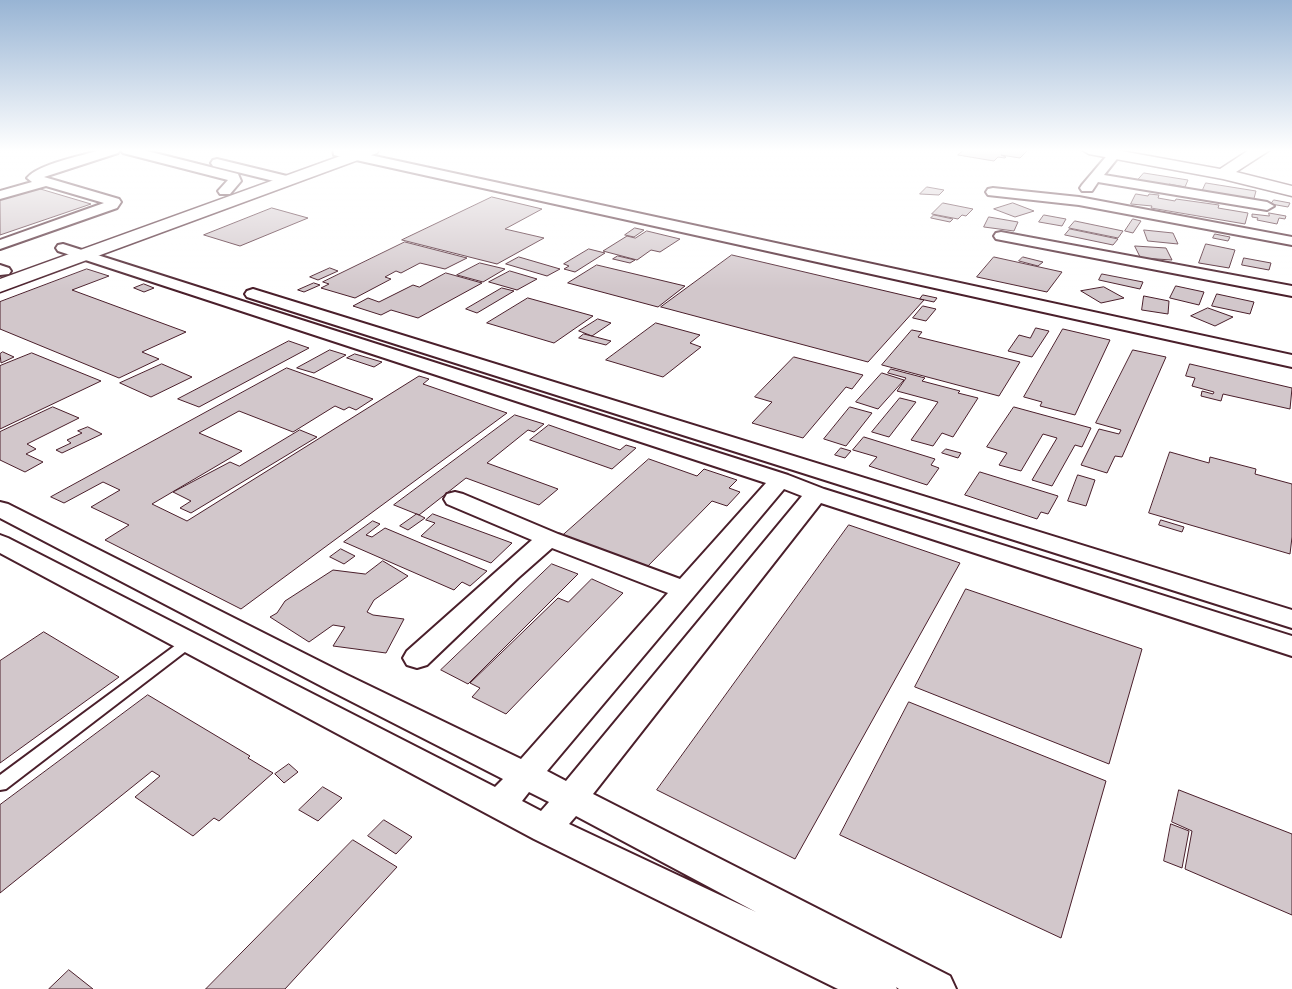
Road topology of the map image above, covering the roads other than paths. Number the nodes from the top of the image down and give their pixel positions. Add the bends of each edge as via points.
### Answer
1 (94, 196) edge
2 (212, 196) edge
3 (241, 196) edge
4 (541, 196) edge
5 (1033, 196) edge
6 (1082, 196) edge
7 (1207, 196) edge
8 (1079, 201) junction
9 (1267, 206) dead end
10 (1001, 236) dead end
11 (1292, 241) edge
12 (0, 245) edge
13 (103, 246) junction
14 (72, 251) junction
15 (1, 275) edge
16 (1292, 291) edge
17 (1292, 361) edge
18 (780, 480) junction
19 (816, 494) junction
20 (455, 499) dead end
21 (0, 509) edge
22 (550, 539) junction
23 (0, 543) edge
24 (685, 590) junction
25 (1292, 619) edge
26 (189, 642) junction
27 (1292, 646) edge
28 (417, 658) dead end
29 (525, 775) junction
30 (0, 784) edge
31 (570, 798) junction
32 (500, 804) junction
33 (546, 829) junction
34 (878, 989) edge
35 (937, 989) edge

1 - 12 street via 114,202
2 - 14 street
3 - 13 street
4 - 17 street
5 - 8 street
6 - 8 street
7 - 9 street
8 - 11 street
10 - 16 street
13 - 14 street
13 - 25 street
14 - 15 street
14 - 18 street
18 - 19 street
18 - 24 street
19 - 27 street
19 - 31 street
20 - 22 street
21 - 29 street
22 - 24 street
22 - 28 street via 509,572
23 - 26 street
24 - 29 street
26 - 30 lane
26 - 32 street
29 - 31 street
29 - 32 street
31 - 33 street
31 - 35 street
32 - 33 street
33 - 34 street

